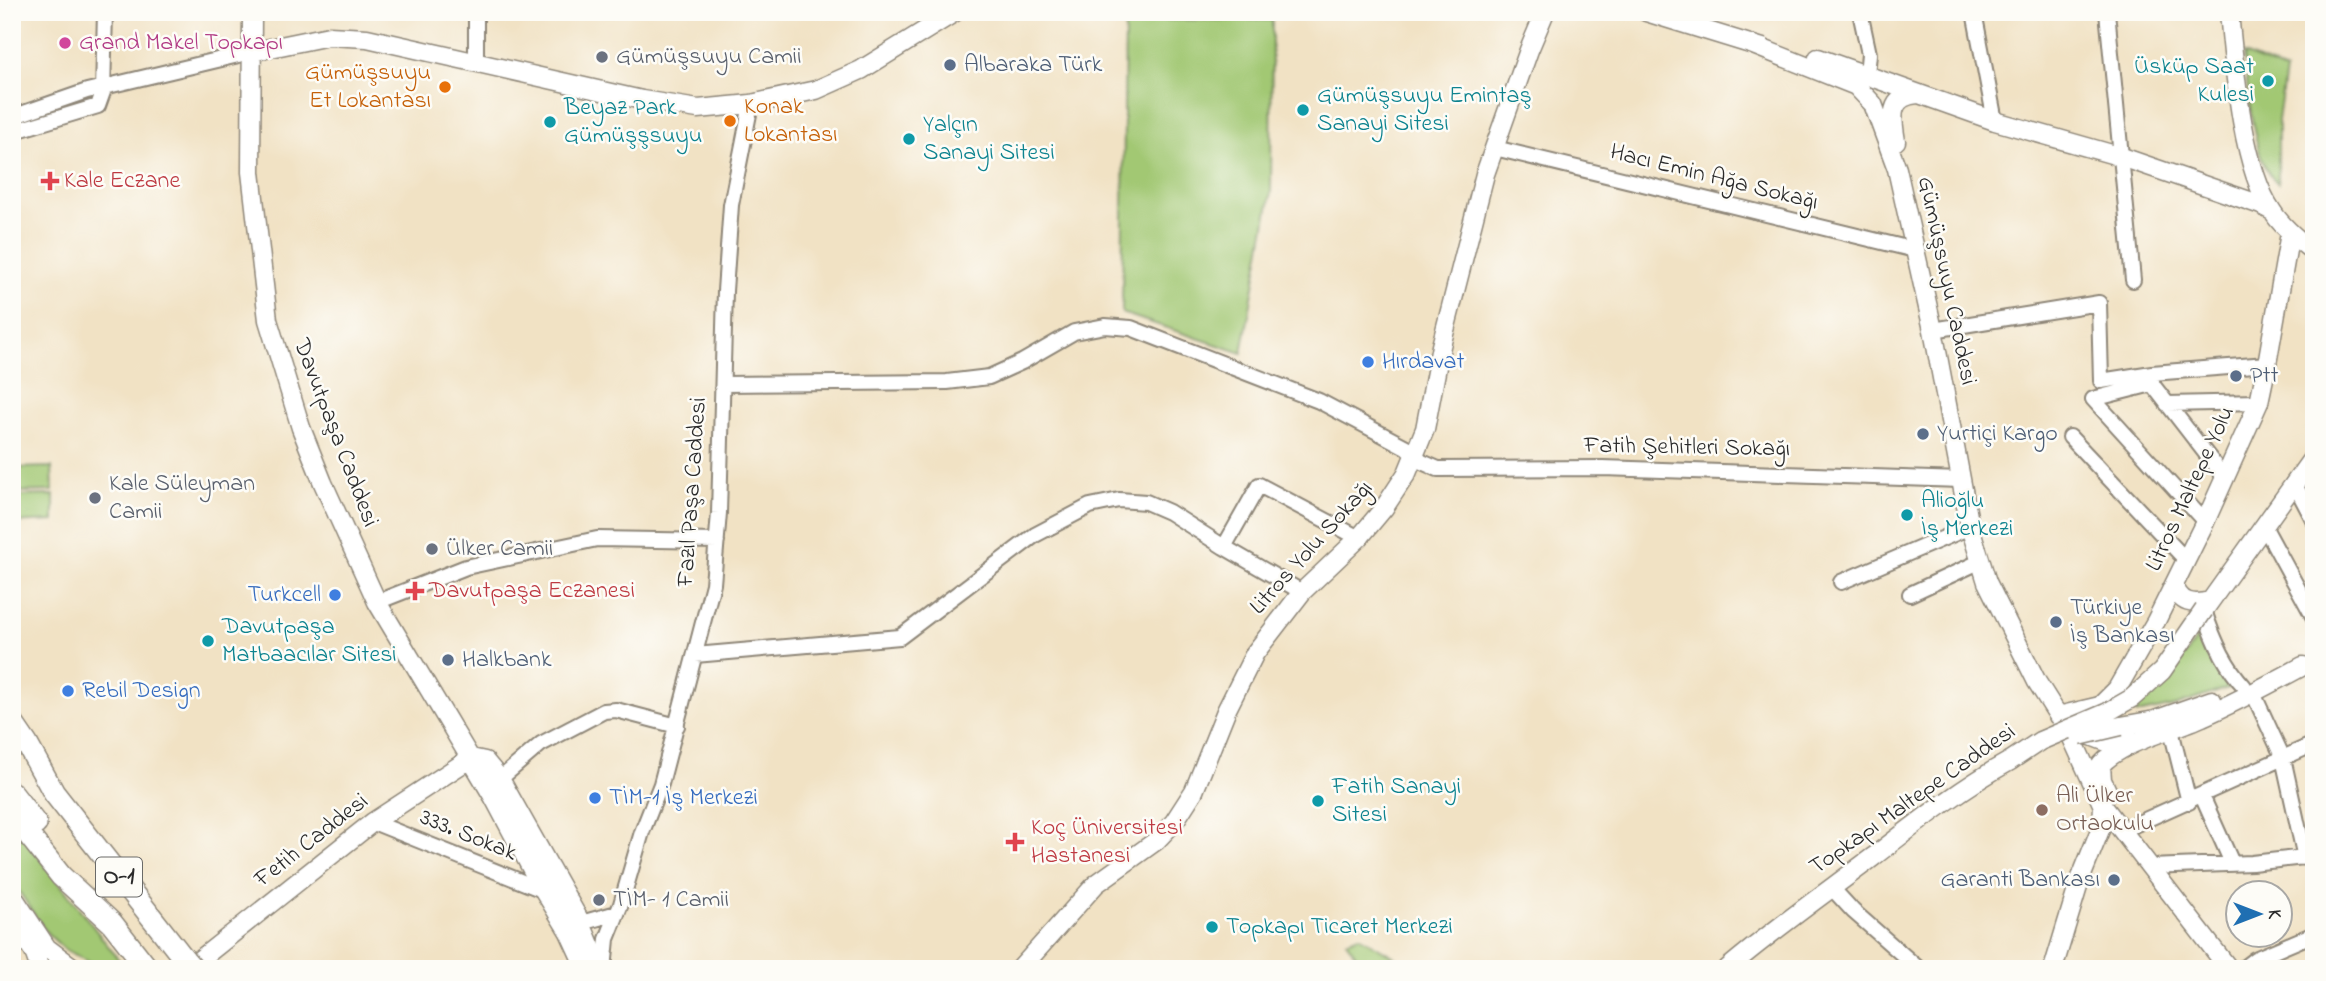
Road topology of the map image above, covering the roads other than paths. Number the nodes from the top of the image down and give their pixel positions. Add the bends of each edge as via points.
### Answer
1 (105, 12) edge
2 (252, 12) edge
3 (476, 12) edge
4 (956, 12) edge
5 (1545, 12) edge
6 (1554, 12) edge
7 (1646, 12) edge
8 (1860, 12) edge
9 (1974, 12) edge
10 (2107, 12) edge
11 (2230, 12) edge
12 (1753, 45) junction
13 (251, 52) junction
14 (475, 64) junction
15 (1867, 74) junction
16 (101, 87) junction
17 (1918, 94) junction
18 (751, 104) junction
19 (12, 117) edge
20 (1995, 121) junction
21 (12, 132) edge
22 (1498, 149) junction
23 (2122, 157) junction
24 (1897, 169) junction
25 (2272, 211) junction
26 (2290, 233) junction
27 (1915, 250) junction
28 (2314, 252) edge
29 (2133, 280) dead end
30 (1933, 330) junction
31 (2267, 363) junction
32 (2152, 379) junction
33 (723, 384) junction
34 (2259, 401) junction
35 (2167, 404) junction
36 (2070, 436) dead end
37 (2314, 456) edge
38 (1419, 458) junction
39 (2224, 477) junction
40 (1961, 480) junction
41 (2294, 483) junction
42 (2314, 521) edge
43 (2205, 522) junction
44 (2264, 526) junction
45 (1970, 527) junction
46 (1359, 538) junction
47 (717, 541) junction
48 (1224, 548) junction
49 (2186, 560) junction
50 (1979, 562) junction
51 (1841, 582) dead end
52 (2174, 586) junction
53 (1302, 592) junction
54 (1910, 594) dead end
55 (377, 603) junction
56 (2207, 606) junction
57 (2314, 618) edge
58 (695, 655) junction
59 (2308, 663) edge
60 (2248, 689) junction
61 (2058, 716) junction
62 (12, 722) edge
63 (677, 726) junction
64 (2171, 730) junction
65 (12, 737) edge
66 (2136, 741) junction
67 (2314, 744) edge
68 (471, 758) junction
69 (2283, 758) junction
70 (2010, 761) junction
71 (500, 779) junction
72 (12, 793) edge
73 (54, 793) junction
74 (2196, 799) junction
75 (2103, 806) junction
76 (1188, 811) junction
77 (12, 814) edge
78 (373, 822) junction
79 (2123, 830) junction
80 (512, 833) junction
81 (2095, 843) junction
82 (2309, 857) edge
83 (2232, 863) junction
84 (2150, 867) junction
85 (1831, 887) junction
86 (545, 891) junction
87 (12, 895) edge
88 (617, 913) junction
89 (12, 918) edge
90 (112, 923) junction
91 (581, 923) junction
92 (2314, 934) edge
93 (189, 966) edge
94 (40, 969) edge
95 (75, 969) edge
96 (148, 969) edge
97 (586, 969) edge
98 (602, 969) edge
99 (1020, 969) edge
100 (1034, 969) edge
101 (1727, 969) edge
102 (1919, 969) edge
103 (2053, 969) edge
104 (2229, 969) edge
105 (2242, 969) edge

1 - 16 street
2 - 13 main road, Davutpaşa Caddesi
3 - 14 street
4 - 18 main road via 828,85
5 - 22 main road, Litros Yolu Sokağı via 1528,50
6 - 22 main road, Litros Yolu Sokağı
7 - 12 main road
8 - 15 street via 1869,54
9 - 20 street
10 - 23 street
11 - 25 main road via 2243,124
12 - 15 main road via 1842,74 1860,78
12 - 24 main road via 1864,92 1879,115
13 - 14 main road via 329,36 367,38
13 - 16 street
13 - 55 main road, Davutpaşa Caddesi via 251,172 268,320 301,428
14 - 18 main road via 698,109
15 - 17 main road
16 - 19 street
16 - 21 street via 98,106
17 - 20 main road
17 - 24 main road via 1902,98 1894,108
18 - 33 street, Fazıl Paşa Caddesi via 731,205
20 - 23 main road
22 - 27 street, Hacı Emin Ağa Sokağı
22 - 38 main road, Litros Yolu Sokağı via 1465,251
23 - 25 main road
23 - 29 street
24 - 27 main road, Gümüşsuyu Caddesi
25 - 26 main road
26 - 28 main road
26 - 31 main road, Litros Maltepe Yolu
27 - 30 main road, Gümüşsuyu Caddesi
30 - 32 street via 2099,303 2101,382
30 - 40 main road, Gümüşsuyu Caddesi
31 - 32 street
31 - 34 main road, Litros Maltepe Yolu
32 - 35 street
32 - 43 street via 2093,399
33 - 38 street via 947,382 989,377 1074,331 1131,328 1320,401
33 - 47 street, Fazıl Paşa Caddesi
34 - 35 street
34 - 39 main road, Litros Maltepe Yolu
35 - 39 street
36 - 49 street
37 - 41 main road, Topkapı Maltepe Caddesi
38 - 40 street, Fatih Şehitleri Sokağı via 1449,470 1615,468
38 - 46 main road, Litros Yolu Sokağı
38 - 76 main road, Litros Yolu Sokağı via 1418,473 1379,531 1306,601 1268,650
39 - 43 main road, Litros Maltepe Yolu
40 - 45 main road, Gümüşsuyu Caddesi
41 - 42 street
41 - 44 main road, Topkapı Maltepe Caddesi
43 - 49 main road, Litros Maltepe Yolu
44 - 56 main road, Topkapı Maltepe Caddesi
44 - 57 street
45 - 50 main road, Gümüşsuyu Caddesi
45 - 51 street
46 - 48 street via 1259,485
46 - 53 main road, Litros Yolu Sokağı
47 - 55 street via 597,539 466,568
47 - 58 street, Fazıl Paşa Caddesi via 713,584
48 - 53 street
48 - 58 street via 1169,512 1146,502 1119,500 1090,506 1035,535 901,637
49 - 52 main road, Litros Maltepe Yolu
50 - 54 street
50 - 61 main road, Gümüşsuyu Caddesi
52 - 56 main road via 2182,599
52 - 61 main road, Litros Maltepe Yolu via 2117,689 2100,706
53 - 76 main road, Litros Yolu Sokağı via 1270,630 1241,677
55 - 68 main road, Davutpaşa Caddesi
56 - 60 street via 2220,648
56 - 70 main road, Topkapı Maltepe Caddesi, bridge via 2162,671 2132,698 2040,741
58 - 63 street, Fazıl Paşa Caddesi
59 - 60 main road via 2283,670
60 - 64 main road
60 - 69 street
60 - 70 main road, bridge via 2155,720 2096,730
61 - 66 main road via 2095,739
61 - 75 main road, Gümüşsuyu Caddesi
62 - 73 highway
63 - 71 street via 604,710 541,744
63 - 88 street, Fazıl Paşa Caddesi
64 - 66 main road
64 - 74 street
65 - 73 highway
66 - 79 main road via 2101,765 2102,780
67 - 69 street
68 - 71 main road, Davutpaşa Caddesi via 485,761
68 - 78 main road, Fetih Caddesi
68 - 80 main road, Davutpaşa Caddesi
69 - 74 street
69 - 82 street
70 - 85 main road, Topkapı Maltepe Caddesi
71 - 91 main road, Davutpaşa Caddesi
72 - 90 highway
73 - 93 highway, O-1
74 - 79 street
74 - 83 street
75 - 79 main road, Gümüşsuyu Caddesi
75 - 81 main road
76 - 99 main road, Litros Yolu Sokağı via 1156,841 1096,884
76 - 100 main road, Litros Yolu Sokağı via 1160,849 1103,891
77 - 90 highway via 69,884
78 - 86 street, 333. Sokak
78 - 93 main road, Fetih Caddesi
79 - 81 main road
79 - 84 main road
80 - 86 main road, Davutpaşa Caddesi
80 - 91 main road via 528,845 571,916
81 - 103 main road
82 - 83 street
83 - 84 street
84 - 104 main road
85 - 101 main road, Topkapı Maltepe Caddesi
85 - 102 street
86 - 97 main road, Davutpaşa Caddesi
87 - 95 main road via 47,948
88 - 91 street
88 - 98 street, Fazıl Paşa Caddesi
89 - 94 main road
90 - 96 highway, O-1
91 - 98 main road, Davutpaşa Caddesi
92 - 105 street via 2255,958

